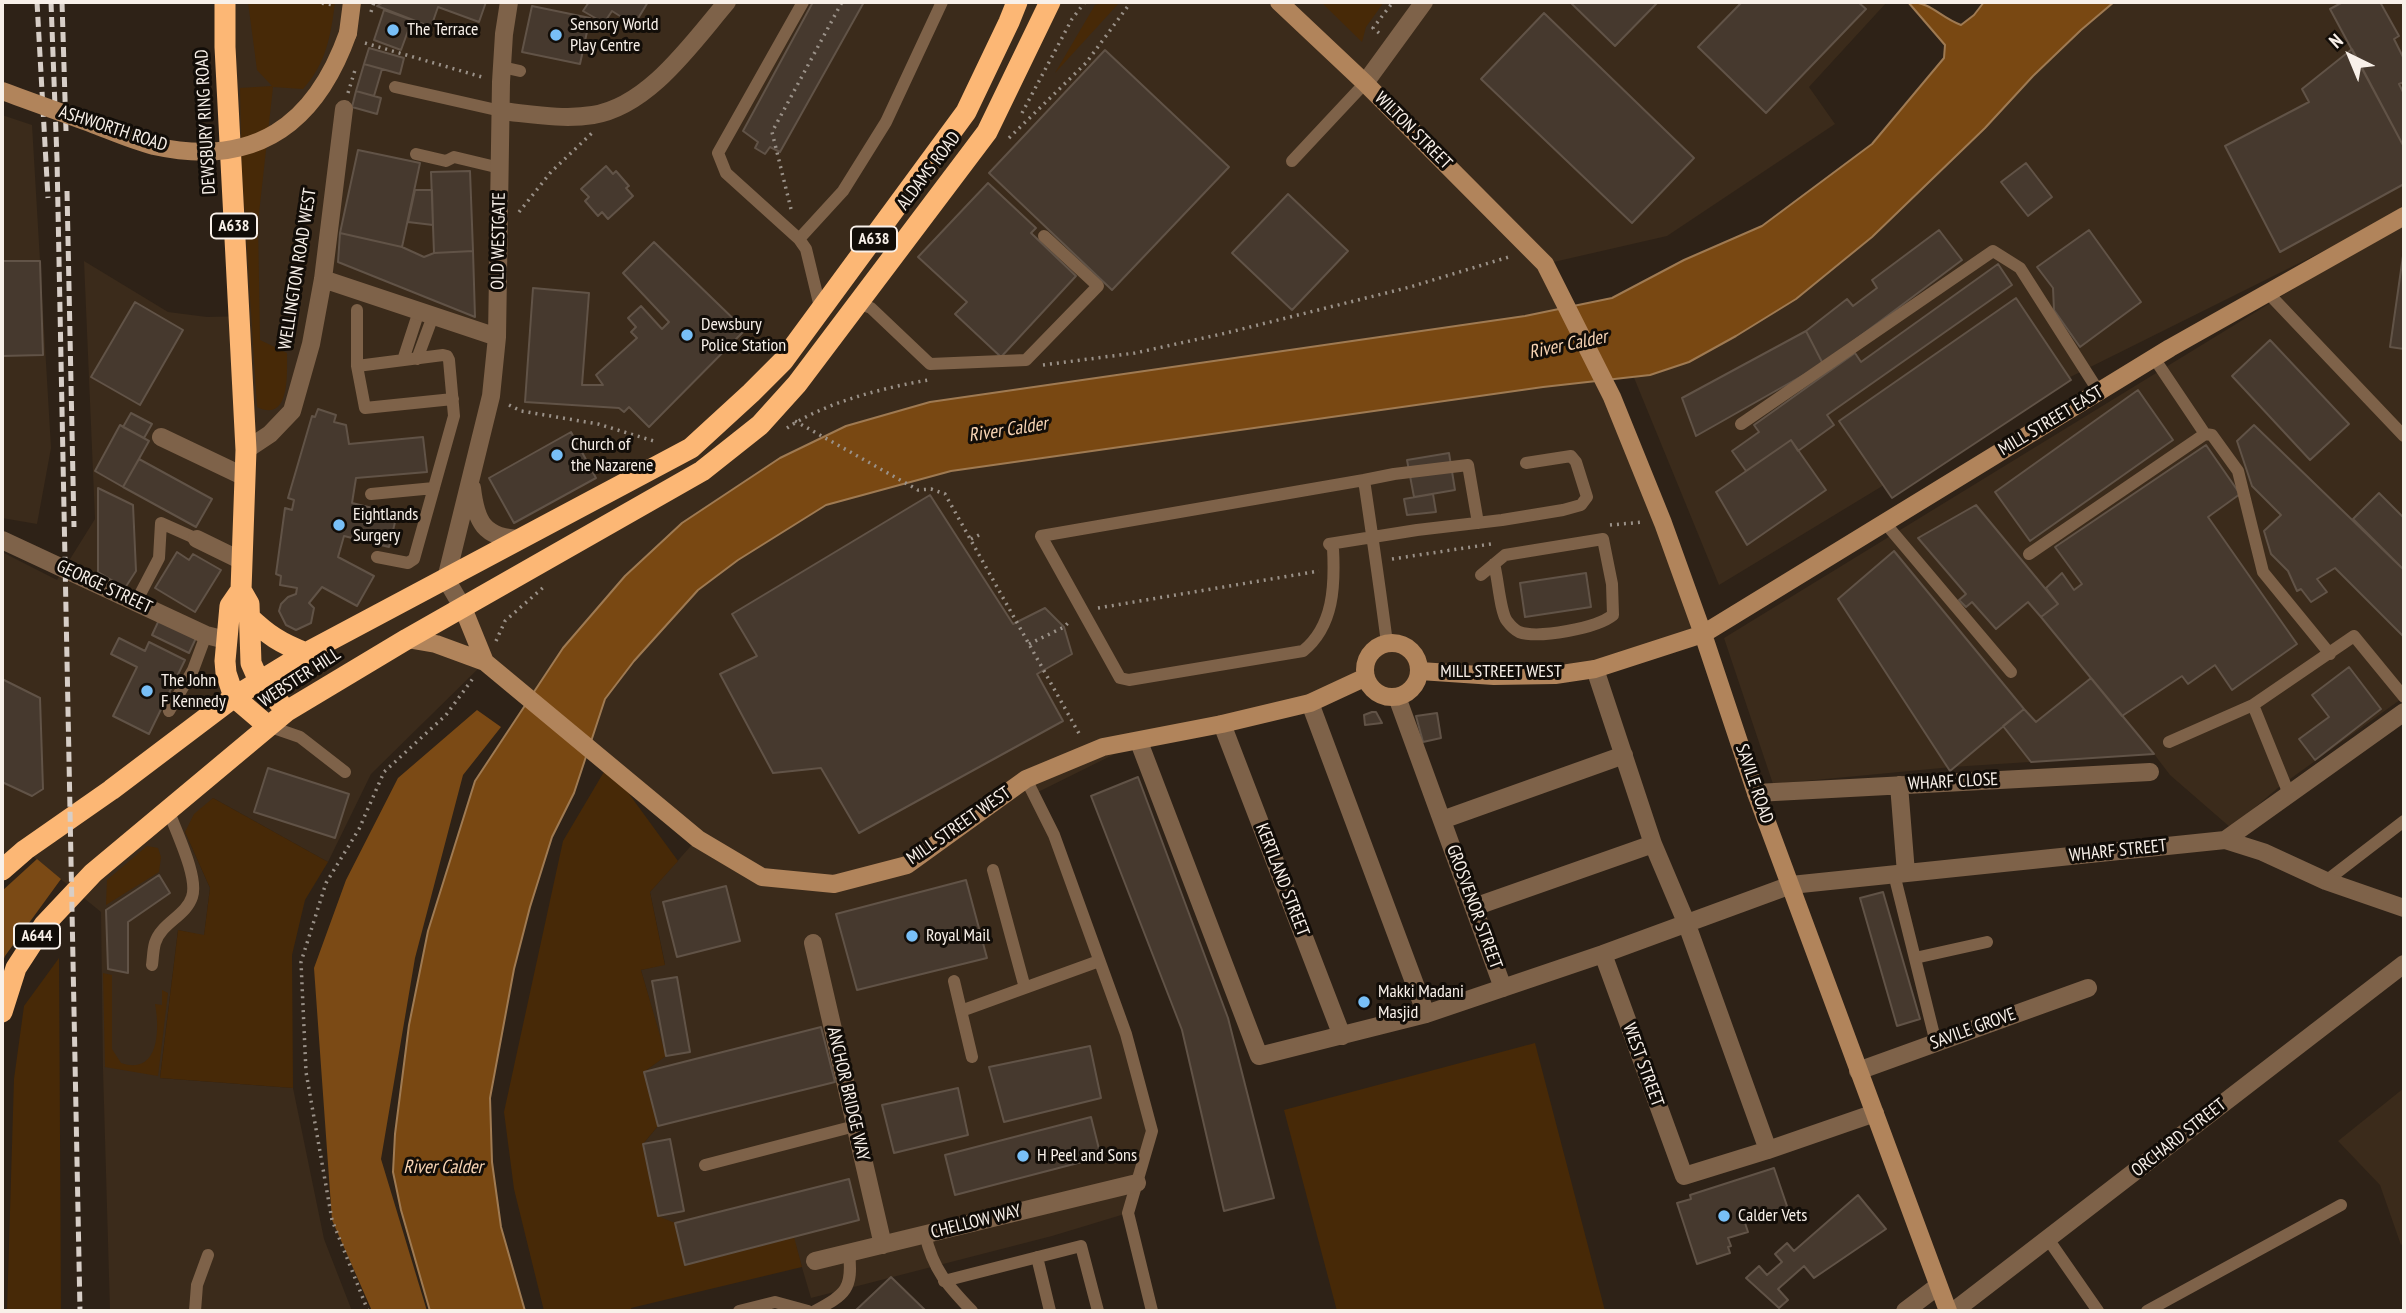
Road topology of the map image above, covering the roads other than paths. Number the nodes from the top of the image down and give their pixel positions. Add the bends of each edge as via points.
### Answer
1 (225, 2) edge
2 (509, 2) edge
3 (727, 2) edge
4 (803, 2) edge
5 (942, 2) edge
6 (1017, 2) edge
7 (1050, 2) edge
8 (1279, 2) edge
9 (1424, 2) edge
10 (353, 4) edge
11 (520, 71) dead end
12 (501, 75) junction
13 (1365, 83) junction
14 (395, 87) dead end
15 (2, 91) edge
16 (344, 108) dead end
17 (500, 111) junction
18 (416, 154) dead end
19 (1292, 161) dead end
20 (500, 169) junction
21 (2404, 216) edge
22 (1044, 236) dead end
23 (799, 239) junction
24 (1545, 264) joint
25 (323, 279) junction
26 (2268, 293) junction
27 (858, 303) junction
28 (358, 310) dead end
29 (821, 311) junction
30 (426, 314) junction
31 (497, 337) junction
32 (2154, 358) junction
33 (410, 359) junction
34 (357, 366) junction
35 (2099, 392) junction
36 (453, 399) junction
37 (1741, 425) dead end
38 (2206, 434) junction
39 (2404, 436) edge
40 (161, 437) dead end
41 (691, 448) joint
42 (246, 450) junction
43 (1526, 463) dead end
44 (702, 471) joint
45 (245, 477) junction
46 (471, 478) junction
47 (1364, 480) junction
48 (434, 488) junction
49 (371, 494) dead end
50 (1478, 523) junction
51 (1885, 523) junction
52 (197, 538) joint
53 (1373, 538) junction
54 (2, 540) edge
55 (520, 540) junction
56 (2029, 554) dead end
57 (377, 557) dead end
58 (242, 561) junction
59 (1494, 564) junction
60 (1481, 575) dead end
61 (446, 579) junction
62 (241, 590) junction
63 (136, 602) junction
64 (463, 608) junction
65 (248, 616) junction
66 (1703, 634) junction
67 (216, 637) junction
68 (407, 639) junction
69 (1387, 643) junction
70 (306, 653) junction
71 (2330, 654) junction
72 (485, 662) junction
73 (1595, 669) junction
74 (1420, 671) junction
75 (2011, 672) dead end
76 (1366, 677) junction
77 (259, 681) junction
78 (234, 697) junction
79 (1398, 697) junction
80 (2404, 697) edge
81 (1310, 703) junction
82 (2253, 705) junction
83 (169, 711) dead end
84 (287, 711) junction
85 (2404, 712) edge
86 (1222, 724) junction
87 (268, 726) junction
88 (300, 737) junction
89 (1139, 742) junction
90 (2169, 742) dead end
91 (1624, 755) junction
92 (214, 772) joint
93 (345, 772) dead end
94 (2150, 772) dead end
95 (1026, 779) junction
96 (1899, 785) junction
97 (1756, 793) junction
98 (2289, 794) junction
99 (168, 809) junction
100 (1442, 820) junction
101 (2404, 821) edge
102 (2225, 840) junction
103 (1653, 844) junction
104 (2, 870) edge
105 (993, 870) dead end
106 (1900, 873) junction
107 (2326, 881) junction
108 (1791, 885) junction
109 (1474, 908) junction
110 (2404, 908) edge
111 (1686, 922) junction
112 (1987, 942) dead end
113 (813, 943) dead end
114 (1603, 954) junction
115 (1915, 958) junction
116 (1099, 961) junction
117 (2404, 964) edge
118 (152, 965) dead end
119 (954, 981) dead end
120 (1025, 988) junction
121 (1503, 988) junction
122 (2088, 988) dead end
123 (961, 1011) junction
124 (2, 1012) edge
125 (1426, 1014) junction
126 (1342, 1036) junction
127 (1936, 1043) junction
128 (972, 1057) dead end
129 (1858, 1071) junction
130 (1875, 1113) junction
131 (855, 1126) junction
132 (1768, 1150) junction
133 (705, 1164) dead end
134 (1137, 1183) junction
135 (2341, 1205) dead end
136 (925, 1234) junction
137 (2048, 1239) junction
138 (883, 1245) junction
139 (849, 1253) junction
140 (208, 1255) dead end
141 (1037, 1257) junction
142 (815, 1261) dead end
143 (944, 1280) junction
144 (1938, 1286) junction
145 (195, 1311) edge
146 (738, 1311) edge
147 (808, 1311) edge
148 (815, 1311) edge
149 (972, 1311) edge
150 (1050, 1311) edge
151 (1098, 1311) edge
152 (1152, 1311) edge
153 (1905, 1311) edge
154 (1948, 1311) edge
155 (1954, 1311) edge
156 (2098, 1311) edge
157 (2147, 1311) edge

1 - 42 highway, DEWSBURY RING ROAD / A638
2 - 12 street, OLD WESTGATE
3 - 17 street via 649,88 623,105 594,115 566,117
4 - 23 lane via 718,153 726,173
5 - 23 lane via 886,122 843,191
6 - 29 highway, ALDAMS ROAD / A638 via 966,112
7 - 27 highway, ALDAMS ROAD / A638 via 987,132
8 - 13 street, WILTON STREET
9 - 13 street
10 - 15 street, ASHWORTH ROAD, bridge via 356,37 323,89 299,116 269,139 241,148 192,152 152,145
11 - 12 lane
12 - 17 street, OLD WESTGATE
13 - 19 lane
13 - 24 street, WILTON STREET
14 - 17 lane
16 - 25 street, WELLINGTON ROAD WEST
17 - 20 street, OLD WESTGATE
18 - 20 lane via 446,160 454,157
20 - 31 street, OLD WESTGATE
21 - 26 street, MILL STREET EAST
22 - 27 lane via 1098,286 1026,360 930,365 871,308
23 - 29 lane via 806,249
24 - 66 street, SAVILE ROAD via 1612,397
25 - 30 street
25 - 42 street, WELLINGTON ROAD WEST via 292,411 271,434
26 - 32 street, MILL STREET EAST
26 - 39 lane
27 - 44 highway, ALDAMS ROAD / A638 via 760,425
28 - 34 lane
29 - 41 highway, ALDAMS ROAD / A638 via 783,361
30 - 31 street
30 - 33 lane
31 - 46 street, OLD WESTGATE via 491,396
32 - 35 street, MILL STREET EAST
32 - 38 lane
33 - 34 lane
33 - 36 lane via 447,356
34 - 36 lane via 365,408
35 - 37 lane via 2020,268 1993,251
35 - 51 street, MILL STREET EAST
36 - 48 lane via 454,416
38 - 56 lane
38 - 71 lane via 2212,435 2238,471 2263,572
40 - 45 street
41 - 55 highway, WEBSTER HILL / A638
42 - 45 highway, A638
43 - 50 lane via 1571,456 1587,497 1581,505 1563,510
44 - 64 highway, WEBSTER HILL / A638
45 - 58 highway, A638
46 - 55 street, OLD WESTGATE via 478,519 503,539
46 - 61 street, OLD WESTGATE
47 - 50 lane via 1468,465
47 - 53 lane
47 - 53 lane via 1041,536 1120,678 1129,680 1303,651 1324,624 1335,585 1329,544
48 - 49 lane
48 - 57 lane via 414,559 408,564
50 - 53 lane
51 - 66 street, MILL STREET EAST
51 - 75 lane
52 - 58 street
52 - 63 lane via 161,523 159,558
53 - 69 lane
54 - 63 street, GEORGE STREET
55 - 61 highway, WEBSTER HILL / A638
58 - 62 highway, A638
59 - 59 lane via 1505,555 1603,538 1613,615 1583,628 1517,632 1505,619
59 - 60 lane
61 - 64 street
61 - 70 highway, WEBSTER HILL / A638
62 - 65 highway, A638 via 249,604
62 - 67 highway, A638
63 - 67 street, GEORGE STREET
64 - 68 highway, WEBSTER HILL / A638
64 - 72 street, MILL STREET WEST
65 - 70 highway via 281,644
65 - 77 highway, A638 via 251,663
66 - 73 street, MILL STREET WEST
66 - 97 street, SAVILE ROAD
67 - 78 highway, A638
67 - 83 lane
68 - 72 street, MILL STREET WEST
68 - 84 highway, WEBSTER HILL / A638
69 - 74 street, MILL STREET WEST via 1410,649
69 - 76 street via 1372,652
70 - 77 highway, WEBSTER HILL / A638
71 - 80 lane via 2354,636
71 - 82 lane
72 - 95 street, MILL STREET WEST via 698,839 762,877 834,884 906,865
73 - 74 street, MILL STREET WEST via 1494,676
73 - 91 street
74 - 79 street, MILL STREET WEST via 1411,690
76 - 79 street via 1380,694
76 - 81 street, MILL STREET WEST
77 - 78 highway, WEBSTER HILL / A638
77 - 84 highway, A638
78 - 87 highway
78 - 104 highway, WEBSTER HILL
79 - 100 street, GROSVENOR STREET
81 - 86 street, MILL STREET WEST
81 - 125 street
82 - 90 lane
82 - 98 lane
84 - 87 highway, WEBSTER HILL / A638
84 - 88 lane
85 - 98 street, WHARF STREET
86 - 89 street, MILL STREET WEST
86 - 126 street, KERTLAND STREET
87 - 88 lane
87 - 92 highway, WEBSTER HILL / A638
88 - 93 lane
89 - 95 street, MILL STREET WEST via 1103,747
89 - 126 street via 1259,1056
91 - 100 street
91 - 103 street
92 - 99 highway, WEBSTER HILL / A644
94 - 96 street, WHARF CLOSE
95 - 116 lane via 1054,835
96 - 97 street, WHARF CLOSE
96 - 106 street
97 - 108 street, SAVILE ROAD
98 - 102 street, WHARF STREET
99 - 118 lane via 194,885 188,904 159,935
99 - 124 highway, WEBSTER HILL / A644 via 93,873 44,925 16,968
100 - 109 street, GROSVENOR STREET
101 - 107 lane
102 - 106 street, WHARF STREET
102 - 107 street
103 - 109 street
103 - 111 street
105 - 120 lane
106 - 108 street, WHARF STREET
106 - 115 lane
107 - 110 street
108 - 111 street, GROSVENOR STREET
108 - 129 street, SAVILE ROAD
109 - 121 street, GROSVENOR STREET
111 - 114 street, GROSVENOR STREET
111 - 132 street
112 - 115 lane
113 - 131 street, ANCHOR BRIDGE WAY
114 - 121 street, GROSVENOR STREET
114 - 132 street, WEST STREET via 1684,1177
115 - 127 lane
116 - 120 lane
116 - 134 lane via 1126,1034 1152,1131
117 - 137 street, ORCHARD STREET
119 - 123 lane
120 - 123 lane
121 - 125 street
122 - 127 street, SAVILE GROVE
123 - 128 lane
125 - 126 street
127 - 129 street, SAVILE GROVE
129 - 130 street, SAVILE ROAD
130 - 132 street
130 - 144 street, SAVILE ROAD
131 - 133 lane
131 - 138 street, ANCHOR BRIDGE WAY
134 - 136 street, CHELLOW WAY
134 - 152 lane via 1128,1213
135 - 157 lane
136 - 138 street, CHELLOW WAY
136 - 143 lane
137 - 155 street, ORCHARD STREET
137 - 156 lane
138 - 139 street, CHELLOW WAY
139 - 142 street, CHELLOW WAY
139 - 148 lane via 852,1276 848,1286
140 - 145 lane via 197,1284
141 - 143 lane
141 - 150 lane
141 - 151 lane via 1081,1246
143 - 149 lane
144 - 153 street
144 - 154 street, SAVILE ROAD
146 - 147 lane via 775,1302

